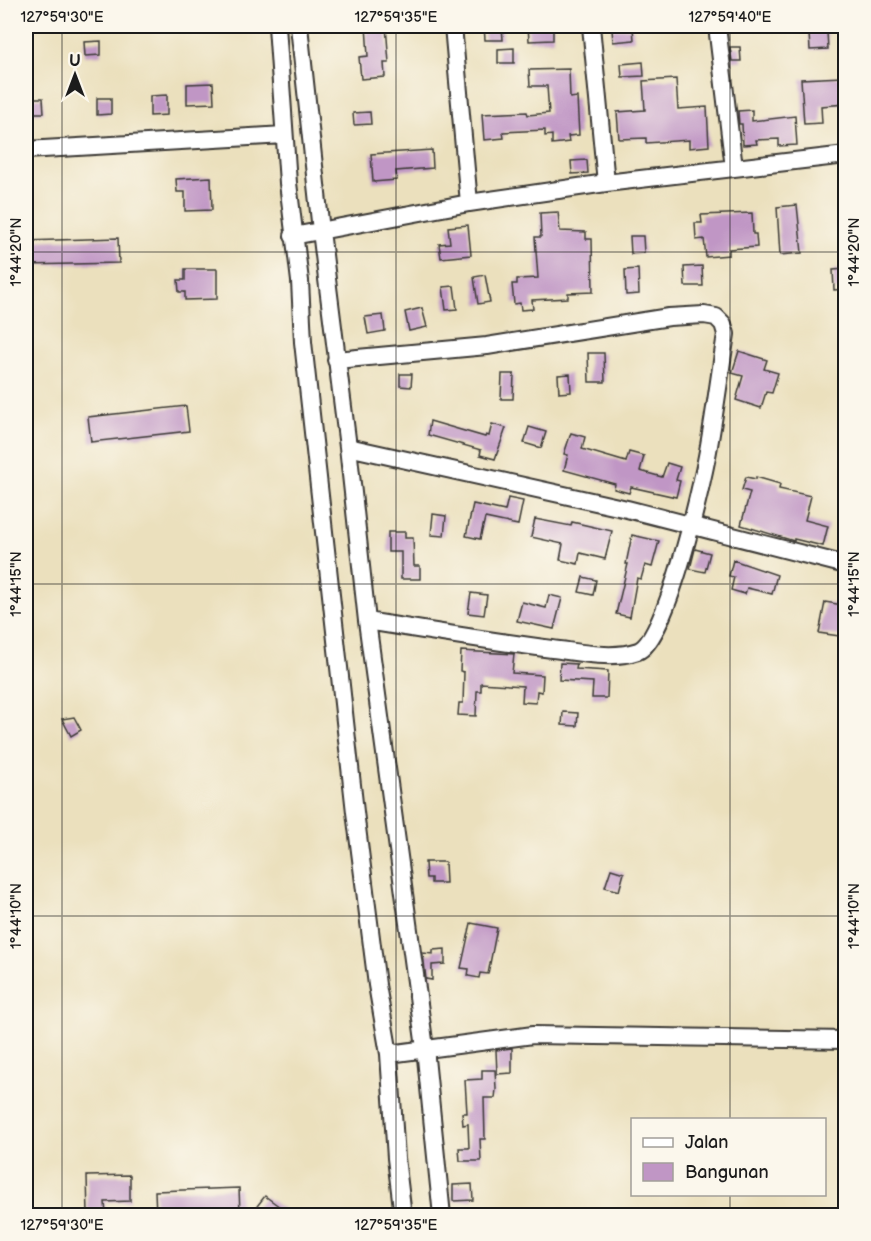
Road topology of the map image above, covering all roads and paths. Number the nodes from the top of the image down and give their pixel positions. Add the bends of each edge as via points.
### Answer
1 (277, 26) edge
2 (299, 26) edge
3 (453, 26) edge
4 (591, 26) edge
5 (717, 26) edge
6 (284, 135) junction
7 (26, 150) edge
8 (846, 155) edge
9 (734, 168) junction
10 (317, 180) junction
11 (288, 183) junction
12 (606, 183) junction
13 (469, 203) junction
14 (321, 231) junction
15 (293, 236) junction
16 (336, 360) junction
17 (348, 447) junction
18 (690, 526) junction
19 (846, 565) edge
20 (367, 621) junction
21 (846, 1040) edge
22 (425, 1048) junction
23 (389, 1053) junction
24 (403, 1215) edge
25 (442, 1215) edge

1 - 6 street
2 - 10 street
3 - 13 street
4 - 12 street
5 - 9 street
6 - 7 street
6 - 11 street
8 - 9 street
9 - 12 street
10 - 11 street
10 - 14 street
11 - 15 street
12 - 13 street
13 - 14 street
14 - 15 street
14 - 16 street
15 - 23 street via 355,812
16 - 17 street
16 - 18 street via 488,346 669,317 716,317 726,334 707,453
17 - 18 street
17 - 20 street
18 - 19 street
18 - 20 street via 664,613 641,650 594,654
20 - 22 street
21 - 22 street via 533,1035
22 - 23 street
22 - 25 street
23 - 24 street

